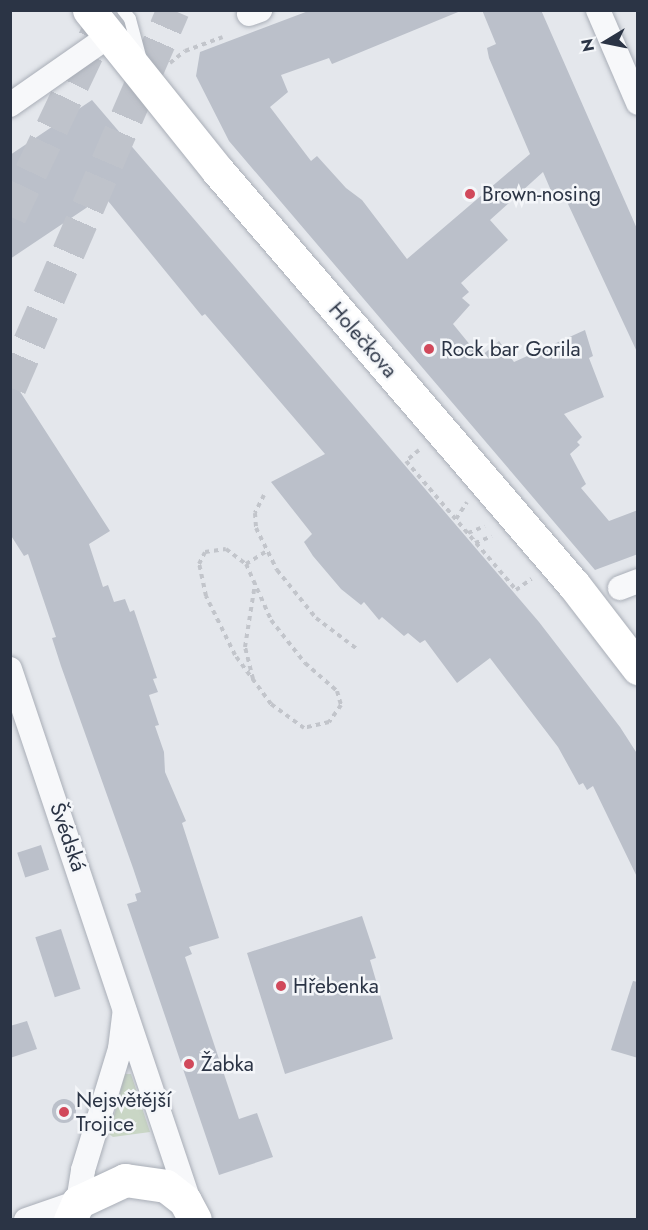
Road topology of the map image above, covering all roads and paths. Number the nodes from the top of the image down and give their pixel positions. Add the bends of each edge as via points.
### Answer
1 (89, 10) edge
2 (598, 10) edge
3 (116, 23) edge
4 (223, 37) dead end
5 (158, 70) junction
6 (638, 103) edge
7 (10, 105) edge
8 (410, 458) dead end
9 (264, 495) dead end
10 (471, 495) dead end
11 (456, 519) junction
12 (494, 523) dead end
13 (468, 533) junction
14 (475, 543) junction
15 (498, 544) dead end
16 (267, 551) junction
17 (246, 564) junction
18 (521, 571) dead end
19 (255, 583) junction
20 (357, 649) dead end
21 (638, 668) edge
22 (10, 669) edge
23 (254, 683) junction
24 (126, 1006) junction
25 (74, 1211) edge
26 (26, 1220) edge
27 (195, 1220) edge

1 - 3 street, Holečkova
2 - 6 street
3 - 5 street, Holečkova
3 - 7 street
4 - 5 path via 185,51
5 - 21 street, Holečkova via 218,171 595,610
8 - 11 path via 406,461
9 - 16 path via 255,522
10 - 11 path
11 - 13 path
12 - 13 path
13 - 14 path
14 - 15 path via 491,535
14 - 18 path via 516,590 529,580
16 - 17 path
16 - 20 path via 304,605
17 - 19 path
17 - 23 path via 226,549 214,548 204,552 200,578 226,638
19 - 23 path via 245,647
19 - 23 path via 271,620 305,663 337,691 340,705 329,722 304,728 271,704
22 - 24 street, Švédská
24 - 25 street, Švédská via 120,1049
24 - 27 street, Švédská
25 - 26 street
25 - 27 street via 125,1180 147,1181 166,1186 185,1201

